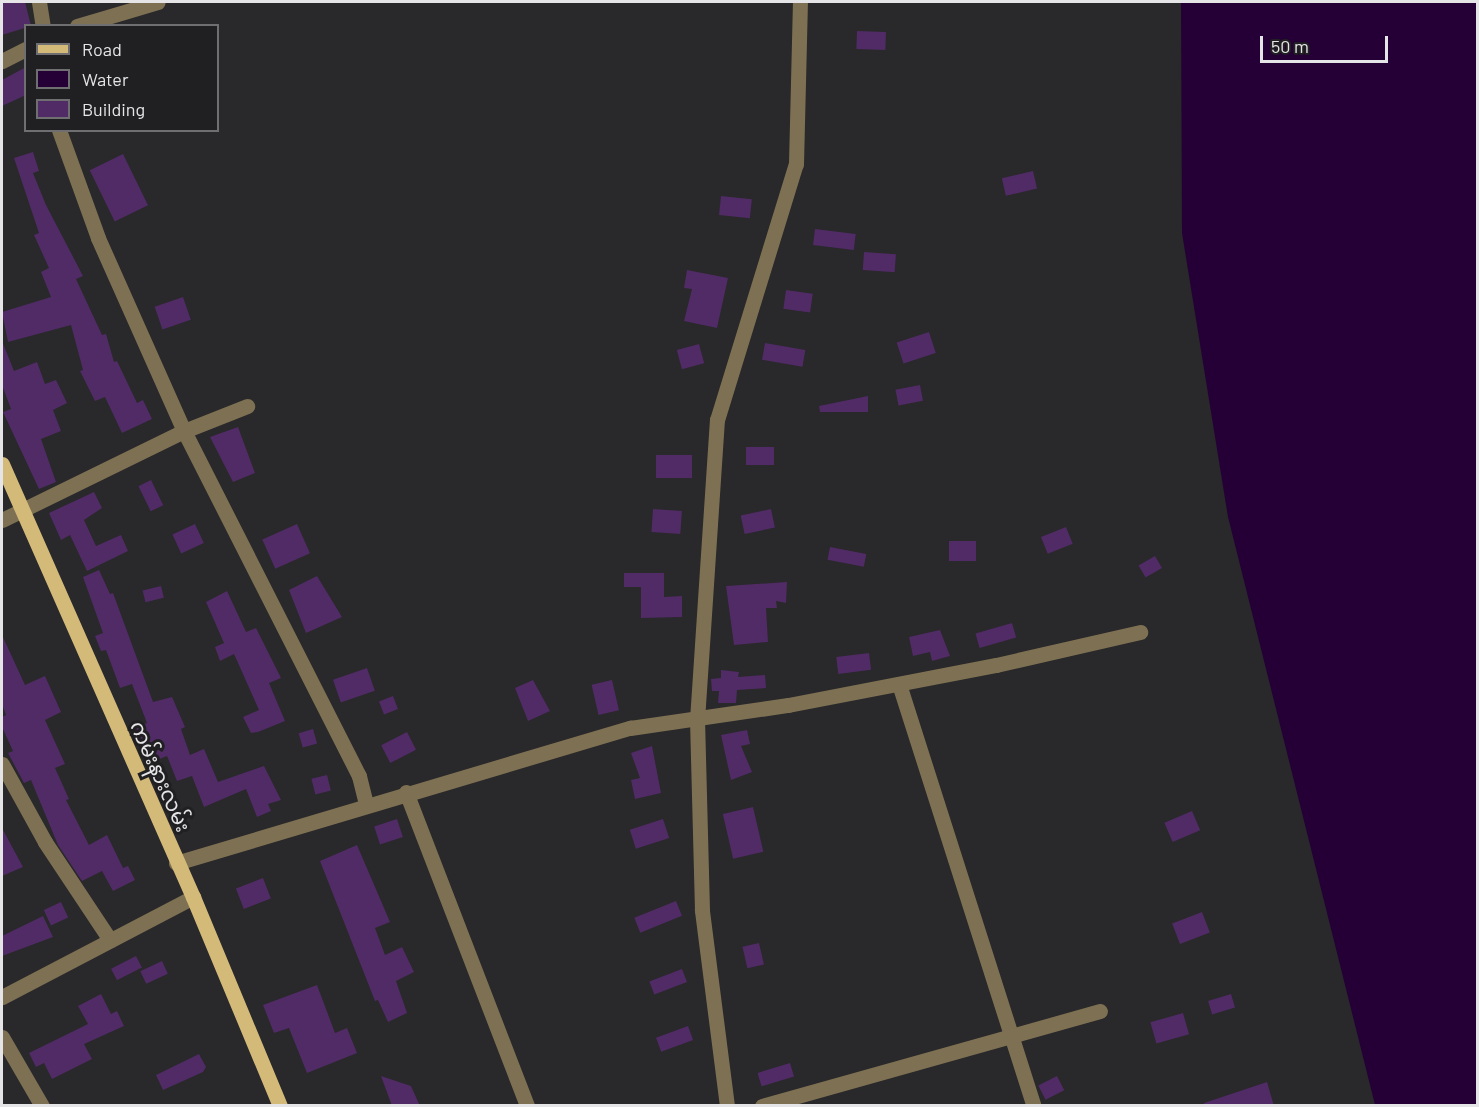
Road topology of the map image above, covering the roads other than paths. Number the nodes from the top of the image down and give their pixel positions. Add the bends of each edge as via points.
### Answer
1 (39, 2) edge
2 (158, 2) edge
3 (800, 2) edge
4 (43, 24) edge
5 (84, 24) edge
6 (24, 50) edge
7 (2, 61) edge
8 (60, 132) edge
9 (247, 406) dead end
10 (184, 431) junction
11 (2, 464) edge
12 (21, 509) junction
13 (2, 520) edge
14 (1140, 632) dead end
15 (899, 684) junction
16 (697, 720) junction
17 (2, 764) edge
18 (406, 792) junction
19 (366, 804) junction
20 (176, 863) junction
21 (193, 897) junction
22 (110, 940) junction
23 (2, 997) edge
24 (1100, 1011) dead end
25 (2, 1037) edge
26 (1010, 1039) junction
27 (42, 1106) edge
28 (280, 1106) edge
29 (527, 1106) edge
30 (727, 1106) edge
31 (762, 1106) edge
32 (1034, 1106) edge

1 - 4 street
2 - 5 street
3 - 16 street via 796,164 717,420
6 - 7 street
8 - 10 street via 98,238
9 - 10 street
10 - 12 street
10 - 19 street via 359,776
11 - 12 main road, ကမ်းနားလမ်း
12 - 13 street
12 - 20 main road, ကမ်းနားလမ်း
14 - 15 street
15 - 16 street
15 - 26 street
16 - 18 street via 630,728
16 - 30 street via 702,910
17 - 22 street via 45,842
18 - 19 street
18 - 29 street
19 - 20 street
20 - 21 main road, ကမ်းနားလမ်း
21 - 22 street
21 - 28 main road, ကမ်းနားလမ်း
22 - 23 street
24 - 26 street
25 - 27 street
26 - 31 street
26 - 32 street

